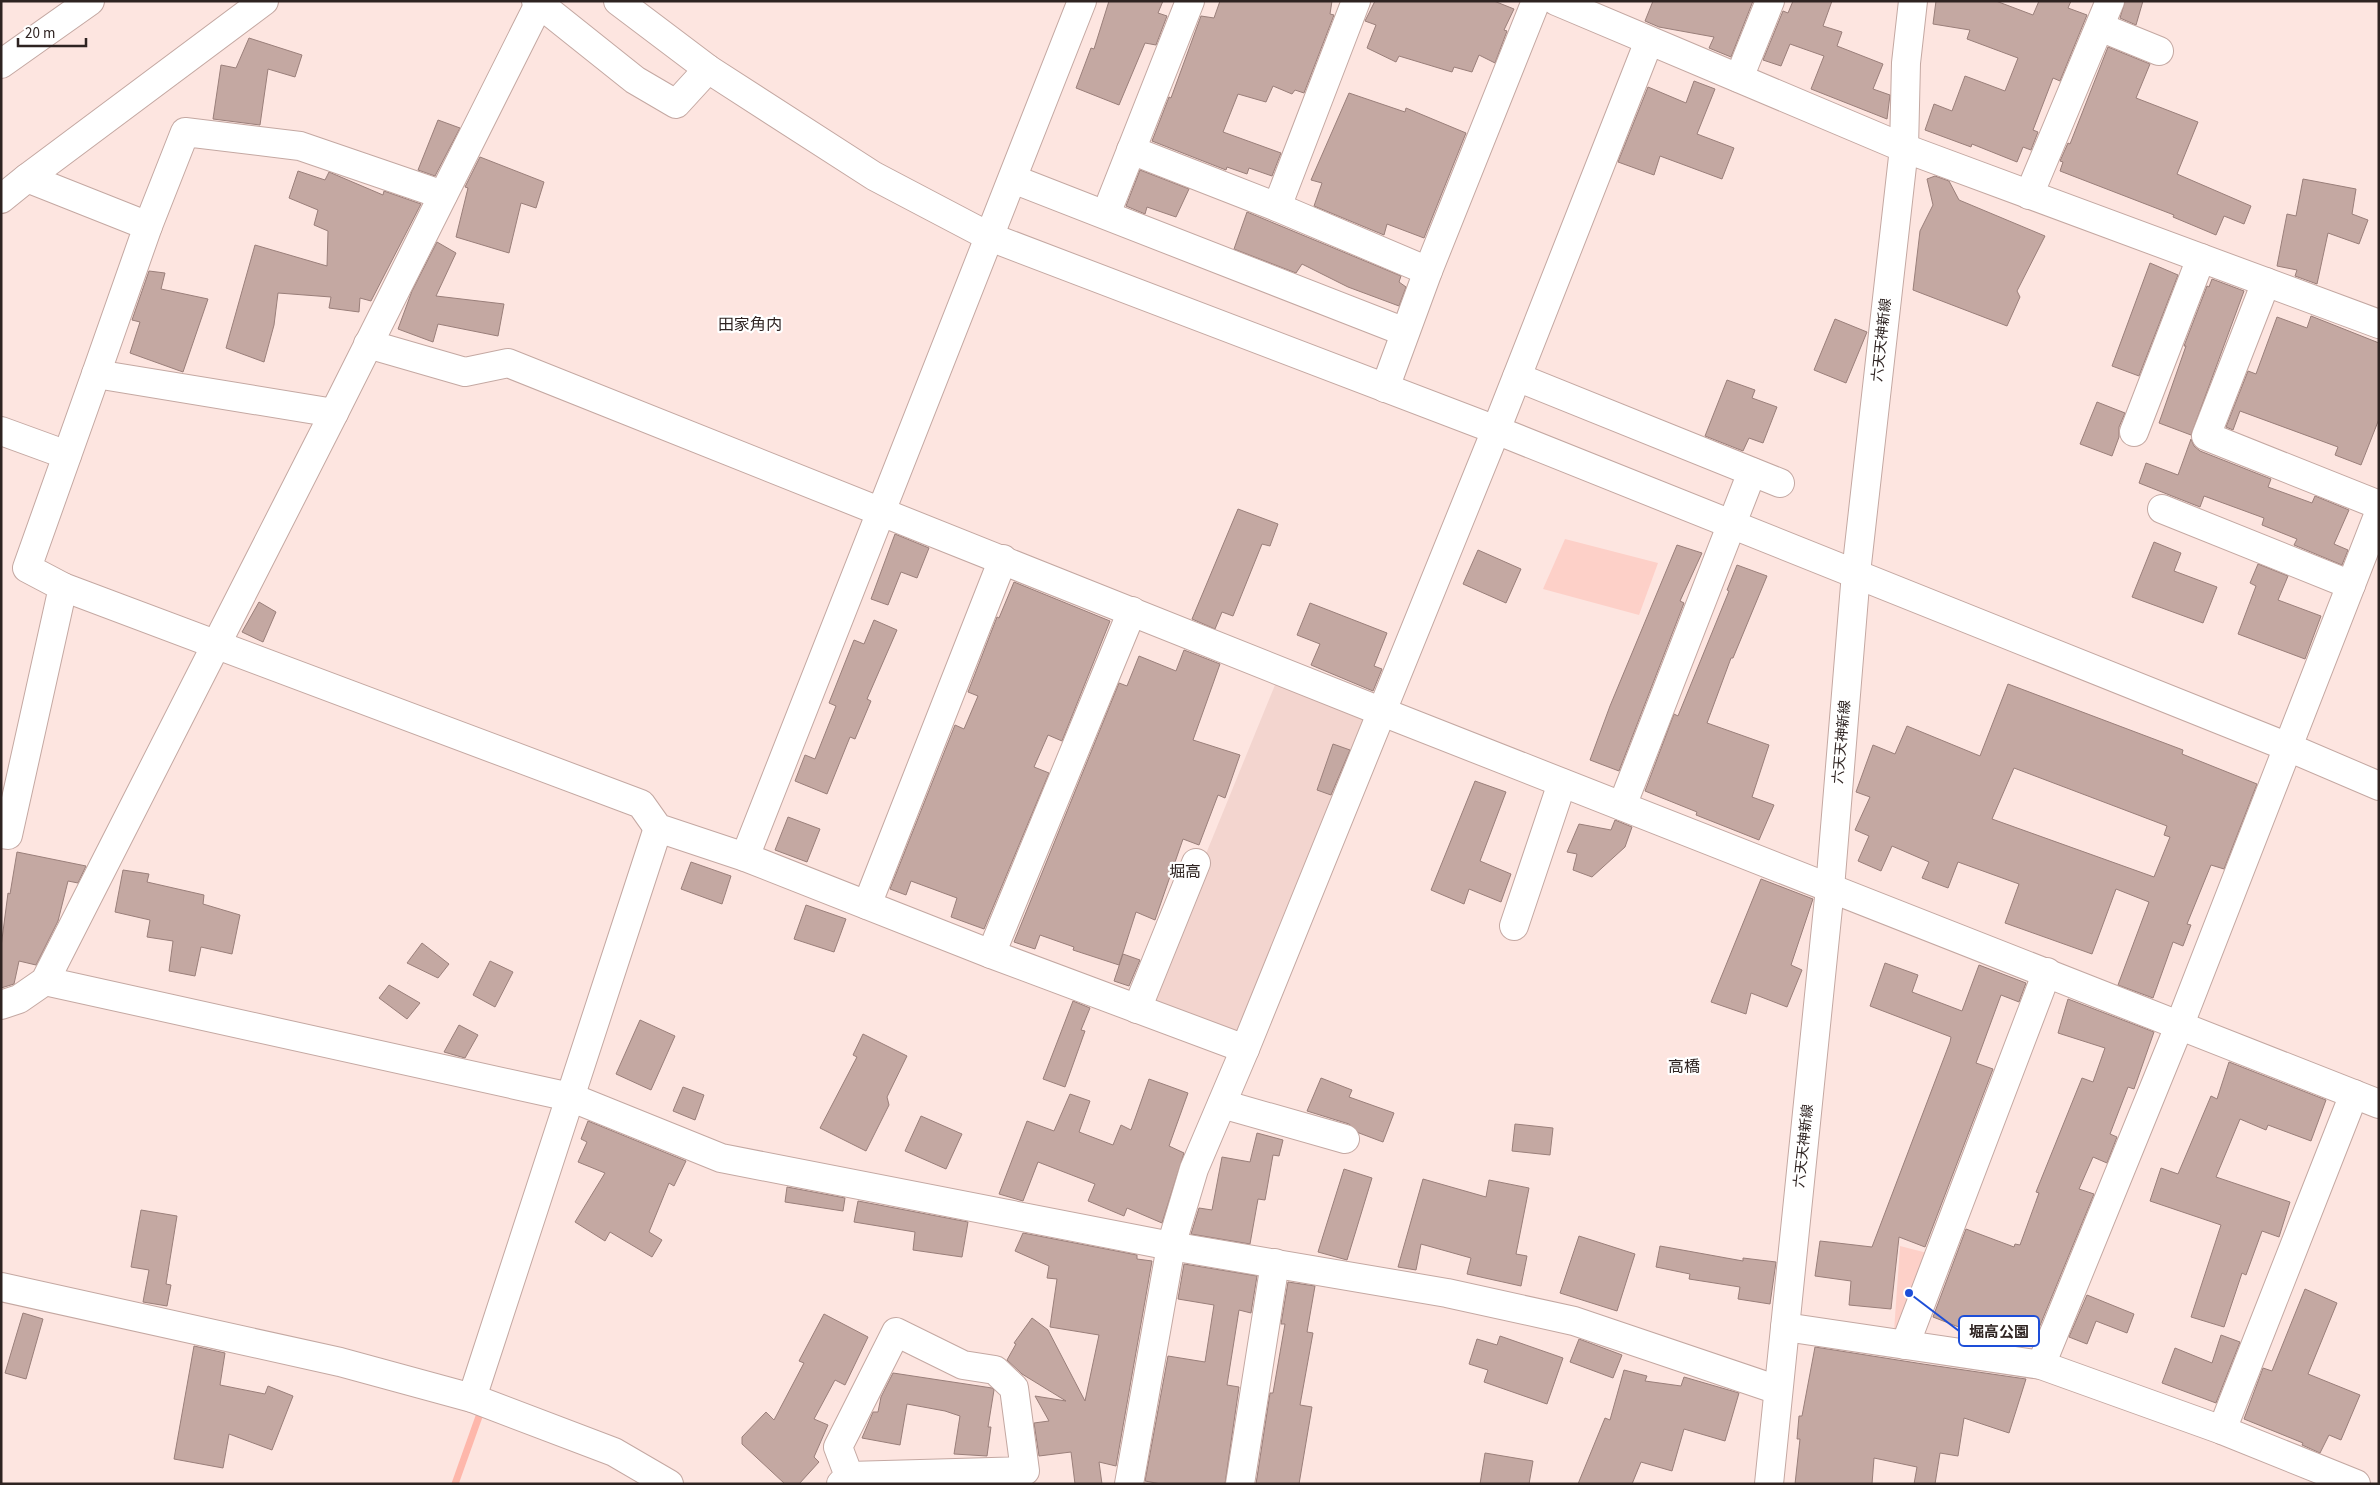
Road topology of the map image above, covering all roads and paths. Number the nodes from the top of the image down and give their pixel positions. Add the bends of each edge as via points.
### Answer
1 (90, 1) edge
2 (264, 1) edge
3 (618, 1) edge
4 (1082, 1) edge
5 (1190, 1) edge
6 (1356, 1) edge
7 (1536, 1) edge
8 (1556, 1) edge
9 (1770, 1) edge
10 (1913, 1) edge
11 (2110, 1) edge
12 (538, 3) edge
13 (2100, 27) junction
14 (1650, 40) junction
15 (2159, 51) dead end
16 (1, 64) edge
17 (708, 69) junction
18 (1739, 78) junction
19 (1904, 148) junction
20 (1132, 150) junction
21 (27, 178) junction
22 (1013, 179) junction
23 (443, 195) junction
24 (2029, 195) junction
25 (1, 200) edge
26 (1277, 207) junction
27 (1106, 214) junction
28 (148, 226) junction
29 (990, 237) junction
30 (2200, 258) junction
31 (1428, 271) junction
32 (2266, 282) junction
33 (2379, 324) edge
34 (1405, 332) junction
35 (368, 344) junction
36 (96, 374) junction
37 (1517, 377) junction
38 (1385, 388) junction
39 (334, 413) junction
40 (1496, 430) junction
41 (1, 431) edge
42 (2134, 432) dead end
43 (67, 455) junction
44 (1752, 472) junction
45 (1780, 484) dead end
46 (2379, 505) edge
47 (2162, 509) dead end
48 (882, 511) junction
49 (2379, 513) edge
50 (1732, 524) junction
51 (1003, 559) junction
52 (1856, 573) junction
53 (2351, 585) junction
54 (63, 586) junction
55 (1132, 611) junction
56 (217, 644) junction
57 (1380, 711) junction
58 (2288, 747) junction
59 (1562, 783) junction
60 (2379, 786) edge
61 (1622, 806) junction
62 (658, 828) junction
63 (1, 834) edge
64 (745, 857) junction
65 (1196, 863) dead end
66 (1830, 888) junction
67 (867, 905) junction
68 (1514, 926) dead end
69 (991, 954) junction
70 (2047, 972) junction
71 (45, 981) junction
72 (1, 1004) edge
73 (1137, 1009) junction
74 (2180, 1024) junction
75 (1245, 1049) junction
76 (570, 1097) junction
77 (2366, 1099) edge
78 (1222, 1104) junction
79 (1345, 1139) dead end
80 (1171, 1246) junction
81 (1275, 1263) junction
82 (1, 1287) edge
83 (1785, 1327) junction
84 (1905, 1345) junction
85 (2041, 1365) junction
86 (1778, 1390) junction
87 (472, 1398) junction
88 (2222, 1430) junction
89 (845, 1480) edge
90 (669, 1484) edge
91 (1129, 1484) edge
92 (1240, 1484) edge
93 (1769, 1484) edge
94 (2356, 1484) edge

1 - 16 main road
2 - 21 main road
3 - 17 main road
4 - 22 main road
5 - 20 main road
6 - 26 main road
7 - 31 main road
8 - 14 main road
9 - 18 main road
10 - 19 main road, 六天天神新線 via 1906,63
11 - 13 main road
12 - 17 main road via 635,80 676,104
12 - 23 main road
13 - 15 main road
13 - 24 main road
14 - 18 main road
14 - 37 main road
17 - 29 main road via 874,176
18 - 19 main road
19 - 24 main road
19 - 52 main road, 六天天神新線
20 - 26 main road
20 - 27 main road
21 - 25 main road
21 - 28 main road
22 - 27 main road
22 - 29 main road
23 - 28 main road via 300,146 185,132
23 - 35 main road
24 - 30 main road
26 - 31 main road
27 - 34 main road
28 - 36 main road
29 - 38 main road
29 - 48 main road
30 - 32 main road
30 - 42 main road
31 - 34 main road
32 - 33 main road
32 - 46 main road via 2206,436
34 - 38 main road
35 - 39 main road
35 - 48 main road via 465,372 508,363
36 - 39 main road
36 - 43 main road
37 - 40 main road
37 - 44 main road
38 - 40 main road
39 - 56 main road
40 - 50 main road
40 - 57 main road
41 - 43 main road
43 - 54 main road via 27,568
44 - 45 main road
44 - 50 main road
47 - 53 main road
48 - 51 main road
48 - 64 main road
49 - 53 main road
50 - 52 main road
50 - 61 main road
51 - 55 main road
51 - 67 main road
52 - 58 main road
52 - 66 main road, 六天天神新線
53 - 58 main road
54 - 56 main road
54 - 63 main road via 8,835
55 - 57 main road
55 - 69 main road
56 - 62 main road via 640,804
56 - 71 main road
57 - 59 main road
57 - 75 main road
58 - 60 main road
58 - 74 main road
59 - 61 main road
59 - 68 main road
61 - 66 main road
62 - 64 main road
62 - 76 main road
64 - 67 main road
65 - 73 main road
66 - 70 main road
66 - 83 main road, 六天天神新線
67 - 69 main road
69 - 73 main road
70 - 74 main road
70 - 84 main road
71 - 72 main road via 19,999
71 - 76 main road
73 - 75 main road
74 - 77 main road
74 - 85 main road
75 - 78 main road
76 - 80 main road via 721,1158
76 - 87 main road
77 - 88 main road
78 - 79 main road
78 - 80 main road via 1194,1169
80 - 81 main road
80 - 91 main road
81 - 86 main road via 1447,1293 1574,1321
81 - 92 main road
82 - 87 main road via 340,1362
83 - 84 main road
83 - 86 main road, 六天天神新線
84 - 85 main road
85 - 88 main road
86 - 93 main road, 六天天神新線
87 - 90 main road via 614,1452
88 - 94 main road
89 - 89 main road via 838,1447 896,1332 963,1365 995,1370 1014,1388 1024,1471

